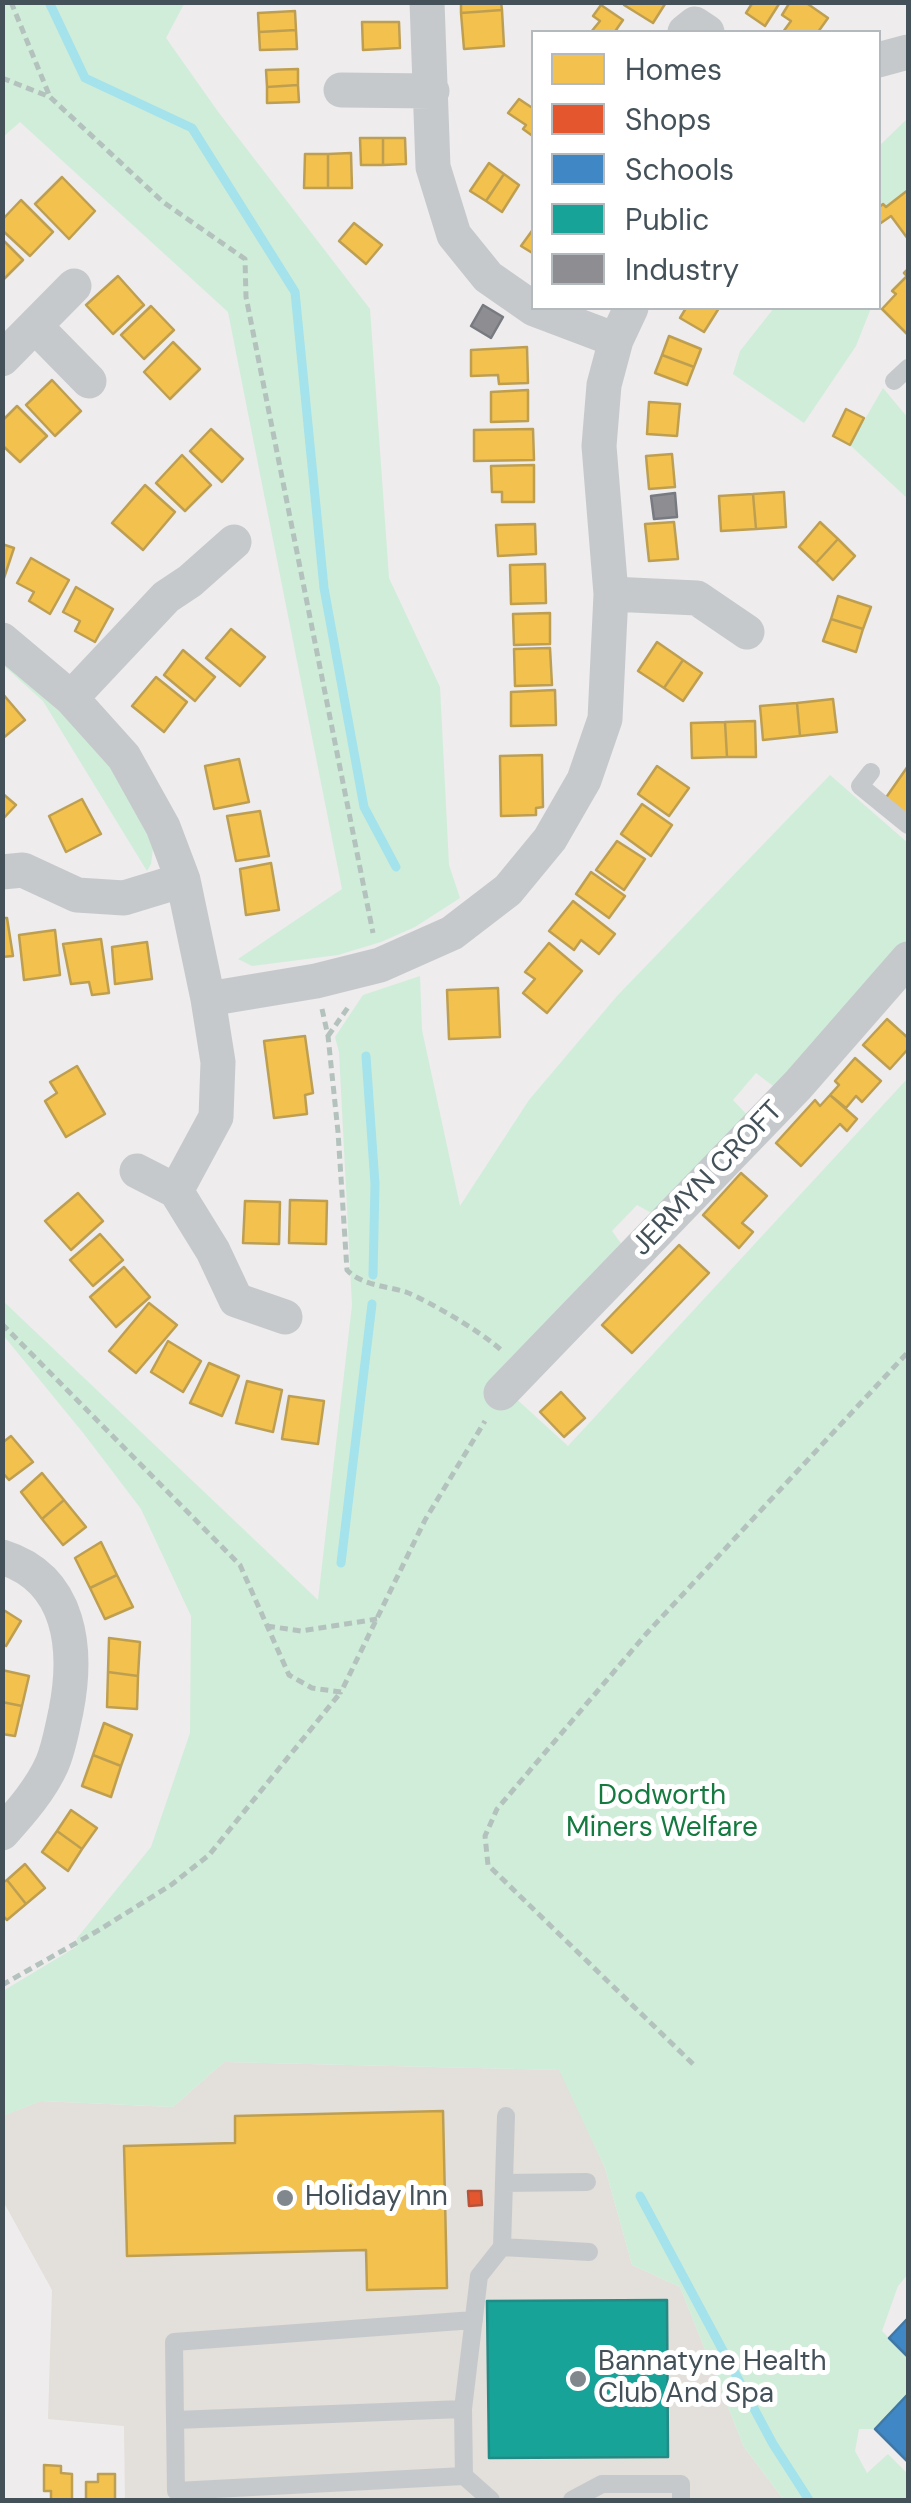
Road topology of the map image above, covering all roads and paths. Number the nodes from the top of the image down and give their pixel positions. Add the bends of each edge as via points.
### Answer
1 (11, 2) edge
2 (427, 2) edge
3 (908, 52) edge
4 (881, 59) edge
5 (2, 78) edge
6 (342, 90) dead end
7 (432, 91) junction
8 (50, 97) junction
9 (74, 286) dead end
10 (531, 306) edge
11 (539, 310) edge
12 (630, 310) edge
13 (36, 328) junction
14 (616, 340) junction
15 (2, 359) edge
16 (90, 381) dead end
17 (234, 542) dead end
18 (611, 594) junction
19 (747, 632) dead end
20 (2, 640) edge
21 (71, 698) junction
22 (871, 772) dead end
23 (908, 825) edge
24 (2, 872) edge
25 (183, 880) junction
26 (908, 959) edge
27 (380, 965) junction
28 (316, 982) junction
29 (208, 999) junction
30 (137, 1171) dead end
31 (176, 1190) junction
32 (285, 1316) dead end
33 (2, 1324) edge
34 (908, 1352) edge
35 (512, 1382) junction
36 (2, 1557) edge
37 (377, 1619) junction
38 (267, 1626) junction
39 (341, 1692) junction
40 (2, 1833) edge
41 (2, 1985) edge
42 (694, 2064) dead end
43 (506, 2116) dead end
44 (587, 2182) dead end
45 (504, 2184) junction
46 (502, 2247) junction
47 (589, 2252) dead end
48 (474, 2320) junction
49 (463, 2410) junction
50 (175, 2420) junction
51 (464, 2476) junction
52 (603, 2492) edge
53 (492, 2500) edge
54 (572, 2500) edge
55 (681, 2500) edge

1 - 8 path
2 - 7 street
3 - 4 street
5 - 8 path
6 - 7 street
7 - 10 street via 433,167 454,235 488,278
8 - 27 path via 163,202 245,259 246,297
9 - 13 street
11 - 14 street
12 - 14 street
13 - 15 street
13 - 16 street
14 - 18 street via 599,446
17 - 21 street via 199,590 166,596
18 - 19 street via 697,598
18 - 27 street via 604,718 584,780 550,838 508,890 452,932
20 - 21 street
21 - 25 street via 124,757 163,826
22 - 23 lane via 860,786
24 - 25 street via 24,870 77,896 124,898
25 - 29 street
26 - 35 street, JERMYN CROFT via 798,1086
27 - 28 street
28 - 29 street
28 - 35 path via 328,1036 347,1270 409,1294 490,1340
29 - 31 street via 218,1062 216,1117
30 - 31 street
31 - 32 street via 236,1300
33 - 38 path via 240,1565
34 - 42 path via 646,1634 497,1809 485,1836 488,1866
35 - 37 path via 425,1520
36 - 40 street via 47,1584 67,1622 72,1677 52,1765
37 - 38 path via 301,1630
37 - 39 path
38 - 39 path via 289,1675 312,1688
39 - 41 path via 209,1856
43 - 45 lane
44 - 45 lane
45 - 46 lane
46 - 47 lane
46 - 48 lane via 479,2276
48 - 49 lane
48 - 50 lane via 174,2342
49 - 50 lane
49 - 51 lane
50 - 51 lane via 176,2491
51 - 53 lane
52 - 54 lane
52 - 55 lane via 681,2484

